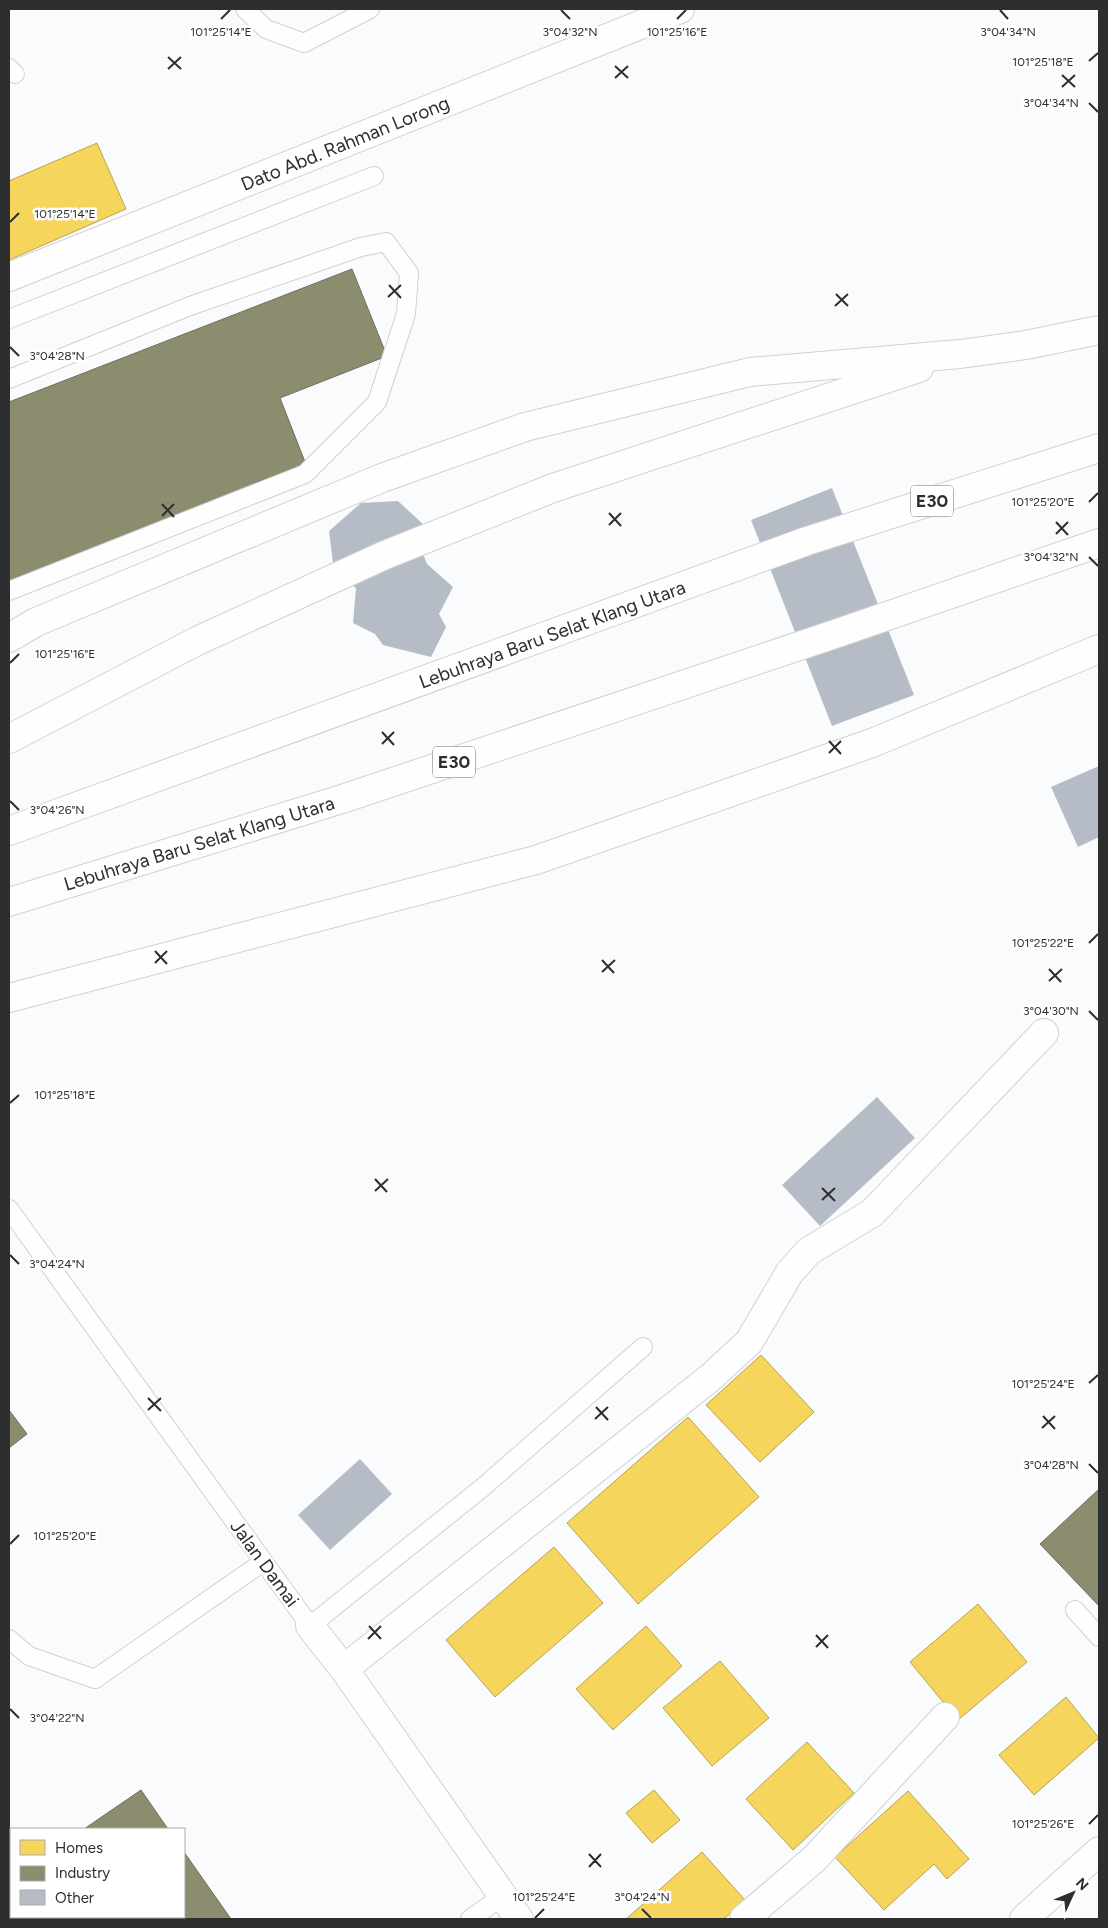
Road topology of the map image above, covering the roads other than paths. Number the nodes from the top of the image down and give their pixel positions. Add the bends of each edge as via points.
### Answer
1 (245, 9) edge
2 (370, 9) edge
3 (680, 9) edge
4 (374, 176) dead end
5 (9, 277) edge
6 (9, 319) edge
7 (1099, 330) edge
8 (960, 354) junction
9 (9, 379) edge
10 (1099, 448) edge
11 (1099, 542) edge
12 (9, 591) edge
13 (9, 638) edge
14 (1099, 649) edge
15 (9, 739) edge
16 (9, 831) edge
17 (9, 902) edge
18 (9, 998) edge
19 (1044, 1033) dead end
20 (9, 1209) edge
21 (643, 1347) dead end
22 (264, 1562) junction
23 (1074, 1610) dead end
24 (310, 1626) junction
25 (1099, 1637) edge
26 (9, 1639) edge
27 (344, 1670) junction
28 (945, 1717) dead end
29 (1099, 1850) edge
30 (503, 1896) junction
31 (470, 1919) edge
32 (519, 1919) edge
33 (744, 1919) edge
34 (1024, 1919) edge

1 - 2 lane via 266,29 304,43
3 - 5 main road, Dato Abd. Rahman Lorong
4 - 6 lane
7 - 8 main road
8 - 13 main road via 750,372 525,427 382,478 45,619
8 - 15 main road via 553,488 403,548 197,641
9 - 12 lane via 190,306 361,247 386,242 409,273 406,314 377,402 305,474
10 - 16 main road, Lebuhraya Baru Selat Klang Utara / E30 via 808,540
11 - 17 main road, Lebuhraya Baru Selat Klang Utara / E30 via 352,796
14 - 18 main road via 872,744 536,860
19 - 27 main road via 872,1213 809,1251 790,1272 749,1342 711,1377
20 - 22 lane, Jalan Damai
21 - 24 lane via 482,1488
22 - 24 lane, Jalan Damai
22 - 26 lane via 95,1679 29,1656
23 - 25 lane
24 - 27 main road, Jalan Damai
27 - 30 main road, Jalan Damai
28 - 33 main road via 814,1859
29 - 34 main road
30 - 31 lane
30 - 32 main road, Jalan Damai

